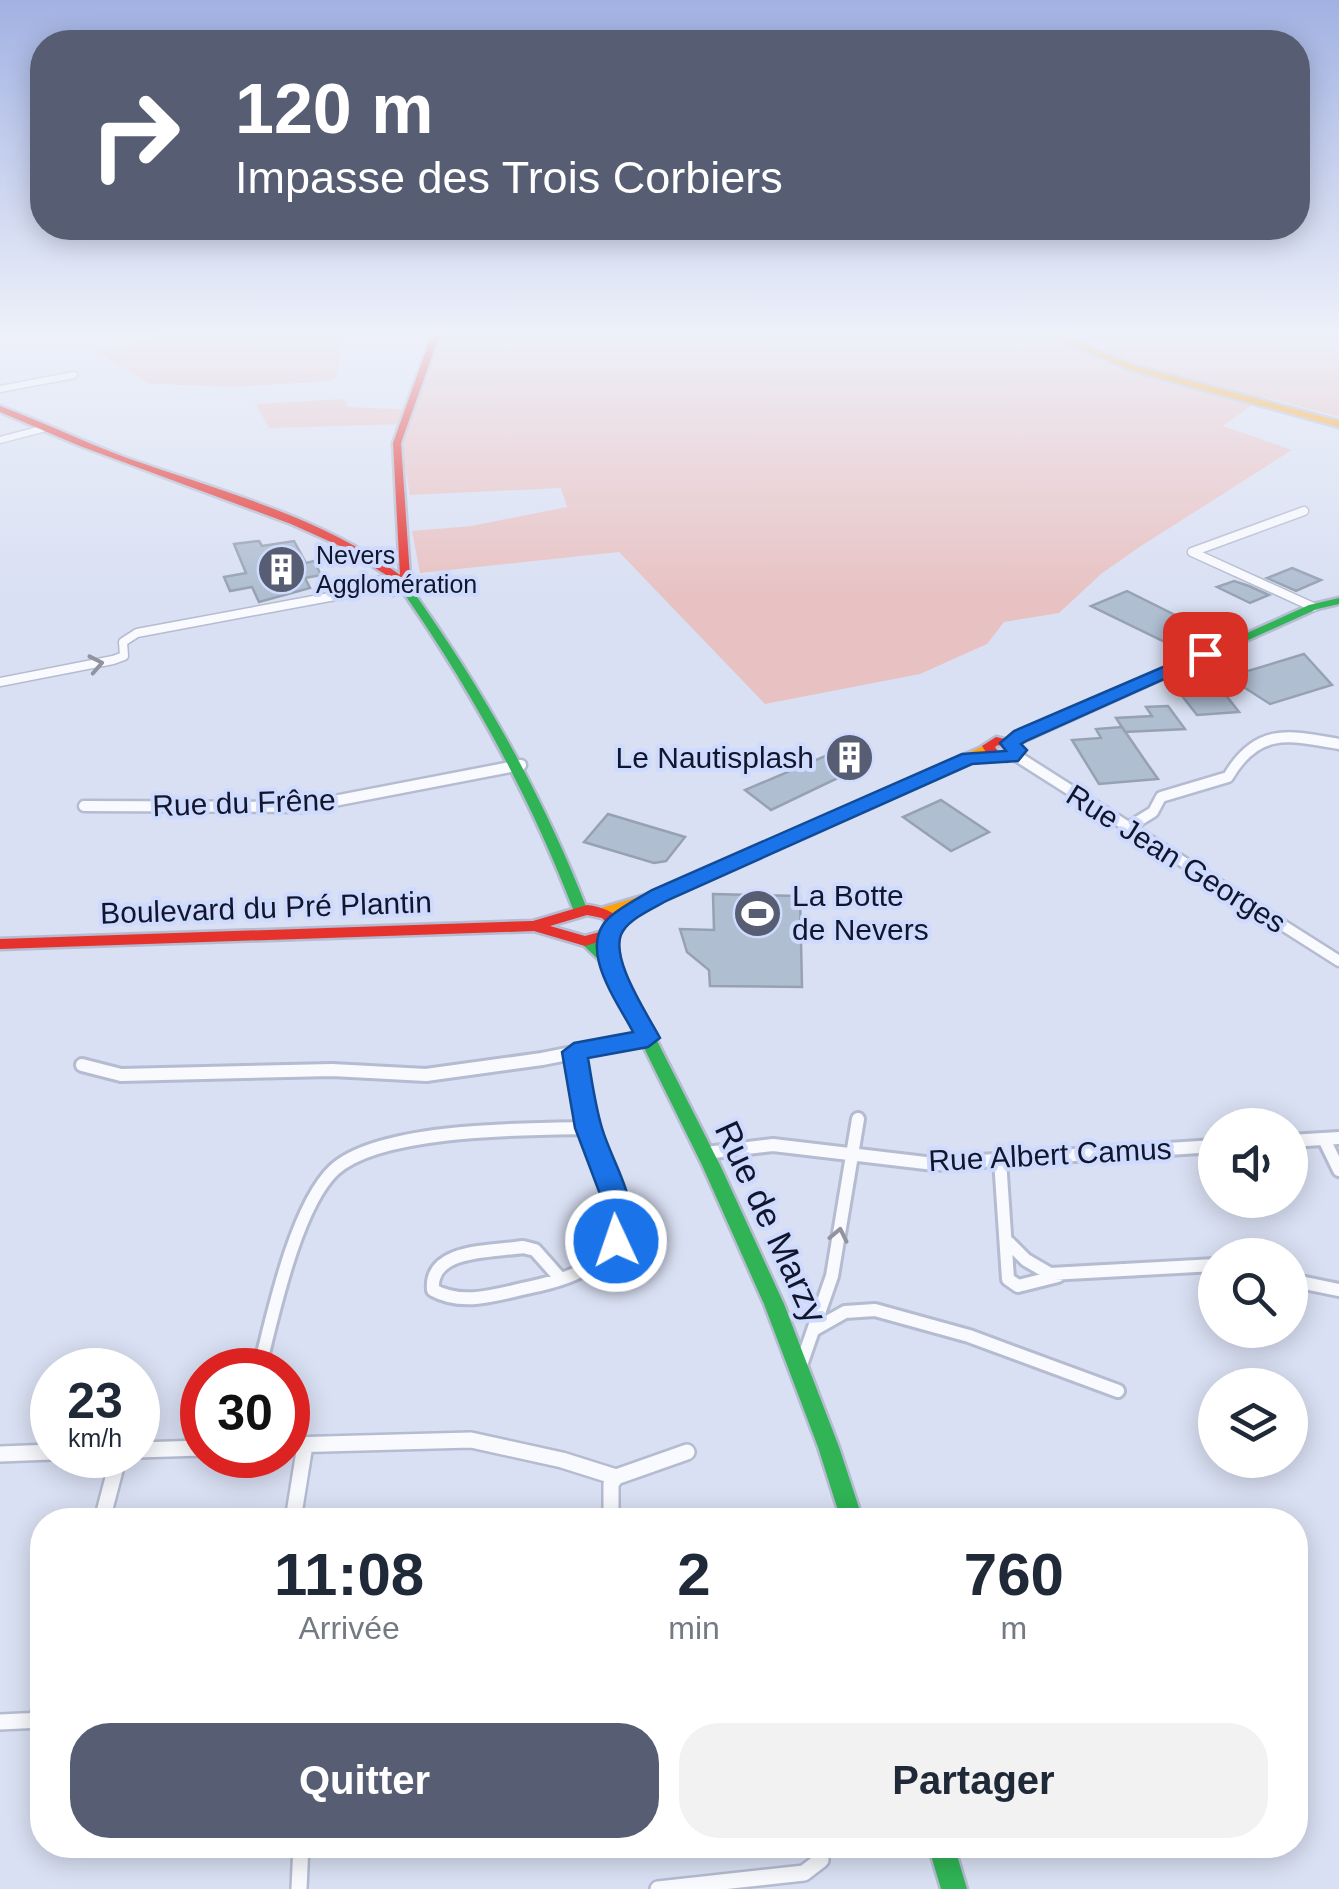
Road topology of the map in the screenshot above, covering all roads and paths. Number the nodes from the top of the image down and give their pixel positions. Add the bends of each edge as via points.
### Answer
1 (21, 419) edge
2 (405, 419) edge
3 (42, 429) junction
4 (0, 440) edge
5 (1304, 511) dead end
6 (392, 580) junction
7 (1339, 601) edge
8 (1313, 606) junction
9 (0, 682) edge
10 (1339, 744) edge
11 (1012, 749) junction
12 (520, 765) junction
13 (84, 806) dead end
14 (1127, 828) junction
15 (580, 909) junction
16 (610, 923) junction
17 (566, 926) junction
18 (587, 942) junction
19 (0, 944) edge
20 (608, 960) junction
21 (1339, 961) edge
22 (648, 1038) junction
23 (574, 1052) junction
24 (82, 1065) dead end
25 (858, 1119) dead end
26 (588, 1128) junction
27 (1339, 1138) edge
28 (1324, 1139) junction
29 (1308, 1140) edge
30 (1198, 1147) edge
31 (706, 1153) junction
32 (854, 1155) junction
33 (1000, 1160) junction
34 (1339, 1170) edge
35 (1008, 1242) junction
36 (1198, 1267) edge
37 (1063, 1273) junction
38 (560, 1277) junction
39 (1308, 1284) edge
40 (1339, 1290) edge
41 (824, 1300) junction
42 (845, 1312) junction
43 (816, 1328) junction
44 (266, 1348) edge
45 (802, 1362) junction
46 (1118, 1390) dead end
47 (310, 1444) edge
48 (687, 1452) dead end
49 (30, 1453) edge
50 (0, 1454) edge
51 (113, 1478) edge
52 (299, 1478) edge
53 (616, 1478) junction
54 (105, 1508) edge
55 (294, 1508) edge
56 (611, 1508) edge
57 (848, 1508) edge
58 (30, 1720) edge
59 (0, 1722) edge
60 (301, 1858) edge
61 (821, 1858) edge
62 (946, 1858) edge
63 (300, 1889) edge
64 (658, 1889) edge
65 (954, 1889) edge

1 - 3 main road
2 - 6 main road via 397,443
3 - 4 street
3 - 6 main road via 328,536
5 - 8 street via 1192,552
9 -> 6 street via 129,658 123,642 131,635
6 - 12 main road via 420,608
7 - 8 main road
8 - 11 main road
10 - 14 street via 1260,741 1244,749 1228,777 1162,796 1153,812
11 - 14 street, Rue Jean Georges
11 - 16 main road via 992,742 992,752 660,895
12 - 13 street, Rue du Frêne via 303,806
12 - 15 main road
14 - 21 street, Rue Jean Georges
15 - 16 main road
15 - 17 main road, Boulevard du Pré Plantin
16 - 18 main road
16 - 20 main road, Rue de Marzy
17 - 18 main road
17 - 19 main road, Boulevard du Pré Plantin
18 - 20 main road, Rue de Marzy
20 - 22 main road, Rue de Marzy
22 - 23 street
22 - 31 main road, Rue de Marzy
23 - 24 street via 426,1075 121,1075
23 - 26 street
25 - 32 street
26 - 38 street via 614,1194 616,1241 601,1262
26 - 44 street via 447,1137 368,1151 336,1168 311,1202
27 - 28 street
28 - 29 street
28 - 34 street
30 - 33 street, Rue Albert Camus
31 - 32 street, Rue Albert Camus via 773,1145
31 - 45 main road, Rue de Marzy
32 - 33 street, Rue Albert Camus via 934,1164
41 -> 32 street
33 - 35 street
35 - 37 street via 1050,1274
35 - 37 street via 1008,1279 1018,1286
36 - 37 street
38 - 38 street via 455,1301 433,1290 431,1275 446,1260 523,1247 535,1250
39 - 40 street
41 - 42 street
41 - 43 street
42 - 43 street
42 - 46 street via 875,1310 941,1327
43 - 45 street
45 - 57 main road, Rue de Marzy
47 - 53 street via 471,1440
48 - 53 street
49 - 50 street
51 - 54 street
52 - 55 street
53 - 56 street
58 - 59 street
60 - 63 street
61 - 64 street via 804,1872
62 - 65 main road

